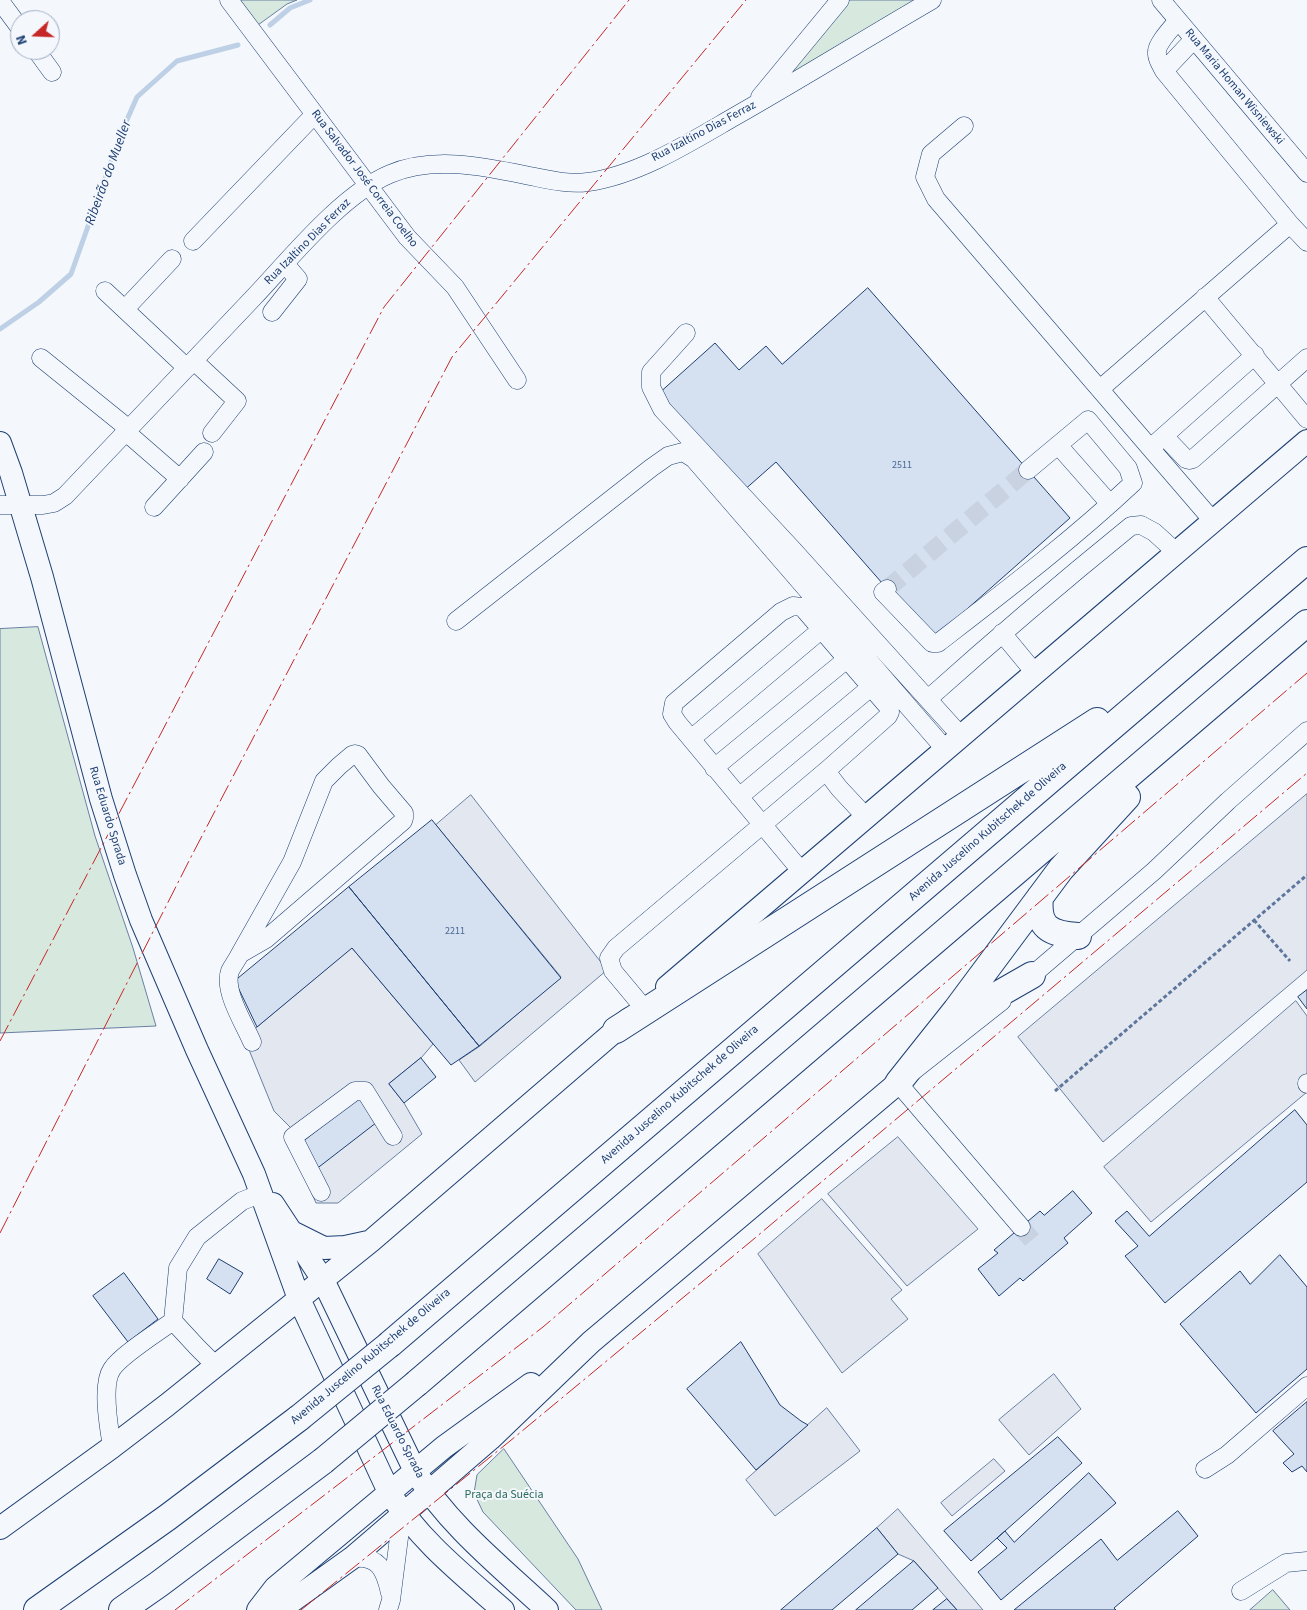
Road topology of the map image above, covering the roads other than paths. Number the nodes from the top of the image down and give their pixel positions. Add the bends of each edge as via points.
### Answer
1 (229, 0) edge
2 (840, 0) edge
3 (932, 0) edge
4 (1161, 0) edge
5 (0, 1) edge
6 (10, 14) edge
7 (1178, 20) junction
8 (1194, 39) junction
9 (43, 60) edge
10 (1164, 71) junction
11 (52, 72) dead end
12 (752, 107) junction
13 (315, 114) junction
14 (964, 126) dead end
15 (1307, 173) edge
16 (368, 186) junction
17 (1290, 224) junction
18 (193, 241) dead end
19 (1307, 242) edge
20 (172, 259) dead end
21 (285, 264) junction
22 (106, 291) dead end
23 (1205, 297) junction
24 (125, 309) junction
25 (272, 312) dead end
26 (686, 333) dead end
27 (1255, 355) junction
28 (41, 358) dead end
29 (1307, 358) edge
30 (190, 364) junction
31 (517, 380) dead end
32 (1278, 383) junction
33 (1100, 389) junction
34 (1307, 419) edge
35 (128, 430) junction
36 (212, 433) dead end
37 (1164, 436) junction
38 (1307, 441) edge
39 (0, 444) edge
40 (1058, 445) junction
41 (1150, 448) junction
42 (204, 452) dead end
43 (1028, 470) tunnel mouth
44 (180, 479) junction
45 (1110, 504) junction
46 (10, 506) edge
47 (154, 507) dead end
48 (1213, 521) junction
49 (1176, 552) junction
50 (1052, 554) junction
51 (1307, 560) edge
52 (1071, 574) junction
53 (885, 591) dead end
54 (456, 621) dead end
55 (1307, 624) edge
56 (822, 629) junction
57 (1307, 632) edge
58 (1002, 633) junction
59 (847, 659) junction
60 (1182, 667) junction
61 (1035, 673) junction
62 (871, 687) junction
63 (928, 699) junction
64 (1307, 731) edge
65 (691, 739) junction
66 (953, 743) junction
67 (714, 768) junction
68 (826, 771) junction
69 (739, 798) junction
70 (866, 816) junction
71 (763, 824) junction
72 (802, 872) junction
73 (1040, 897) junction
74 (1078, 936) junction
75 (240, 954) junction
76 (1032, 975) junction
77 (643, 1007) junction
78 (956, 1010) junction
79 (616, 1030) junction
80 (252, 1042) dead end
81 (898, 1083) junction
82 (393, 1136) dead end
83 (257, 1184) junction
84 (321, 1192) dead end
85 (1021, 1226) tunnel mouth
86 (292, 1232) junction
87 (372, 1241) junction
88 (323, 1280) junction
89 (299, 1299) junction
90 (173, 1321) junction
91 (592, 1342) junction
92 (216, 1366) junction
93 (1307, 1386) edge
94 (112, 1446) junction
95 (1205, 1469) dead end
96 (415, 1471) junction
97 (389, 1492) junction
98 (428, 1492) junction
99 (402, 1514) junction
100 (0, 1528) edge
101 (352, 1558) junction
102 (1307, 1561) edge
103 (1241, 1590) dead end
104 (390, 1605) edge
105 (37, 1610) edge
106 (122, 1610) edge
107 (258, 1610) edge
108 (278, 1610) edge
109 (503, 1610) edge
110 (547, 1610) edge

1 - 13 street, Rua Salvador José Correia Coelho
2 - 12 street
3 - 12 street, Rua Izaltino Dias Ferraz
4 - 7 street, Rua Maria Homan Wisniewski
5 - 6 street
7 - 8 street, Rua Maria Homan Wisniewski
7 - 10 street via 1156,50
8 - 10 street
8 - 15 street, Rua Maria Homan Wisniewski
9 - 11 street
10 - 17 street
12 - 16 street, Rua Izaltino Dias Ferraz via 674,150 604,179 566,182 483,167 436,165 391,174
13 - 16 street, Rua Salvador José Correia Coelho
13 - 18 street
14 - 33 street via 931,154 925,176 936,199
16 - 21 street, Rua Izaltino Dias Ferraz via 319,228
16 - 31 street, Rua Salvador José Correia Coelho via 407,237 455,287
17 - 19 street
17 - 23 street
20 - 24 street
21 - 25 street via 298,279
21 - 30 street, Rua Izaltino Dias Ferraz
22 - 24 street
23 - 27 street
23 - 33 street
24 - 30 street
26 - 63 street via 651,372 651,388 662,409
27 - 32 street
27 - 37 street
28 - 35 street
29 - 32 street
30 - 35 street, Rua Izaltino Dias Ferraz
30 - 36 street via 237,401
32 - 34 street
32 - 37 street via 1193,459 1186,458
33 - 41 street
35 - 44 street
35 - 46 street, Rua Izaltino Dias Ferraz via 65,496 54,503
37 - 41 street
38 - 48 main road
39 - 46 main road, Rua Eduardo Sprada via 11,473
40 - 43 street
40 - 45 street
40 - 45 street via 1088,420 1131,474 1132,483
41 - 48 street
42 - 44 street
44 - 47 street
45 - 50 street
46 - 83 main road, Rua Eduardo Sprada via 42,578 125,875 185,1024
48 - 49 main road
49 - 52 street via 1141,524 1132,526
49 - 61 main road
50 - 52 street
50 - 53 street via 938,643 932,643
51 - 60 highway, Avenida Juscelino Kubitschek de Oliveira
52 - 58 street
54 - 66 street via 662,460 683,452 694,459
55 - 106 highway, bridge via 417,1384 323,1461
56 - 59 street
56 - 65 street
56 - 65 street via 802,607 793,606 781,612 674,703 672,714
57 - 73 highway via 1134,790 1082,844
58 - 61 street
58 - 63 street
59 - 62 street
59 - 67 street
60 - 79 highway
60 - 105 highway, Avenida Juscelino Kubitschek de Oliveira, bridge via 390,1344 168,1517
61 - 66 main road
62 - 68 street via 889,708 888,716
62 - 69 street
63 - 66 street
64 - 74 street
65 - 67 street
66 - 70 main road
67 - 69 street
68 - 70 street
68 - 71 street
69 - 71 street
70 - 72 main road
71 - 72 street
71 - 77 street via 616,948 609,958 613,971
72 - 77 main road
73 - 74 highway via 1038,912 1043,922 1052,931
73 - 78 highway
74 - 76 street
75 - 75 street via 266,939 403,821 404,813 358,755 352,755 324,781 292,862
75 - 80 street via 228,982 230,995
76 - 78 highway via 984,1003
76 - 81 street
77 - 79 main road
78 - 81 highway
79 - 87 main road
81 - 85 street
81 - 91 main road
82 - 84 street via 365,1090 355,1091 293,1137
83 - 86 main road, Rua Eduardo Sprada
83 - 89 main road, Rua Eduardo Sprada
83 - 90 street via 242,1201 197,1236 178,1268
86 - 87 main road via 324,1248
86 - 88 main road, Rua Eduardo Sprada
87 - 88 main road
88 - 89 main road
88 - 96 main road, Rua Eduardo Sprada
89 - 92 main road
89 - 97 main road, Rua Eduardo Sprada
90 - 92 street
90 - 94 street via 111,1370 107,1382 107,1416
91 - 96 main road via 477,1422
91 - 98 main road via 490,1439
92 - 94 main road
93 - 95 street
94 - 100 main road
96 - 97 main road
96 - 98 main road, Rua Eduardo Sprada
97 - 99 main road, Rua Eduardo Sprada
97 - 107 main road via 275,1588
98 - 99 main road
98 - 110 main road, Rua Eduardo Sprada via 452,1520
99 - 101 main road
99 - 104 street
99 - 109 main road, Rua Eduardo Sprada via 429,1544
101 - 104 street via 369,1559 378,1564 386,1575
101 - 108 main road
102 - 103 street via 1286,1562

